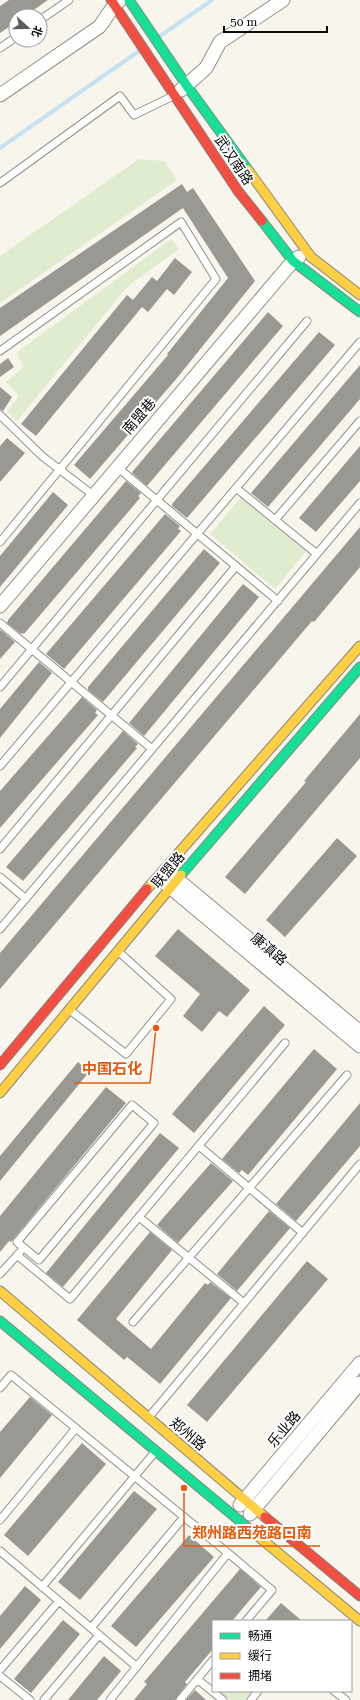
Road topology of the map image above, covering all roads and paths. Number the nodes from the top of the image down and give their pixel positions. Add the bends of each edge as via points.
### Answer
1 (69, 0) edge
2 (129, 0) edge
3 (283, 0) edge
4 (115, 2) edge
5 (48, 14) edge
6 (185, 83) junction
7 (174, 93) junction
8 (0, 95) edge
9 (0, 183) edge
10 (307, 251) junction
11 (293, 261) junction
12 (360, 295) edge
13 (360, 312) edge
14 (307, 321) dead end
15 (360, 342) edge
16 (0, 351) edge
17 (1, 419) edge
18 (360, 421) edge
19 (117, 467) junction
20 (61, 470) junction
21 (236, 488) junction
22 (93, 495) junction
23 (156, 501) junction
24 (360, 503) edge
25 (275, 520) junction
26 (197, 534) junction
27 (0, 542) edge
28 (317, 554) junction
29 (236, 566) junction
30 (278, 601) junction
31 (0, 606) edge
32 (0, 623) edge
33 (360, 646) edge
34 (31, 649) junction
35 (360, 667) edge
36 (71, 682) junction
37 (0, 687) edge
38 (111, 715) junction
39 (152, 749) junction
40 (0, 766) edge
41 (0, 849) edge
42 (161, 873) junction
43 (0, 877) edge
44 (174, 884) junction
45 (26, 899) junction
46 (0, 929) edge
47 (119, 952) junction
48 (70, 1010) junction
49 (360, 1032) edge
50 (285, 1043) dead end
51 (360, 1046) edge
52 (0, 1065) edge
53 (347, 1075) dead end
54 (0, 1093) edge
55 (199, 1146) junction
56 (360, 1164) edge
57 (250, 1188) junction
58 (140, 1216) junction
59 (303, 1233) junction
60 (24, 1247) junction
61 (17, 1255) junction
62 (189, 1258) junction
63 (0, 1274) edge
64 (0, 1291) edge
65 (244, 1303) junction
66 (133, 1322) dead end
67 (1, 1324) edge
68 (360, 1363) edge
69 (360, 1383) edge
70 (0, 1388) edge
71 (148, 1418) junction
72 (76, 1428) junction
73 (155, 1452) junction
74 (134, 1475) junction
75 (244, 1500) junction
76 (255, 1509) junction
77 (231, 1515) junction
78 (184, 1516) junction
79 (0, 1520) edge
80 (242, 1523) junction
81 (0, 1551) edge
82 (228, 1553) junction
83 (42, 1587) junction
84 (360, 1596) edge
85 (59, 1601) junction
86 (247, 1620) edge
87 (360, 1621) edge
88 (91, 1628) junction
89 (99, 1635) junction
90 (212, 1661) edge
91 (137, 1667) junction
92 (0, 1670) edge
93 (0, 1676) edge
94 (197, 1679) junction
95 (212, 1691) edge
96 (213, 1692) edge
97 (257, 1692) edge
98 (336, 1695) edge
99 (30, 1700) edge
100 (44, 1700) edge
101 (110, 1700) edge
102 (180, 1700) edge
103 (223, 1700) edge
104 (251, 1700) edge
105 (346, 1700) edge

1 - 5 lane
2 - 6 main road, 武汉南路
3 - 6 street via 220,42 206,68
4 - 7 main road, 武汉南路
4 - 8 street via 99,27
6 - 7 street
6 - 10 main road, 武汉南路
7 - 9 lane via 134,115 120,96
7 - 11 main road, 武汉南路 via 238,191
10 - 11 street, 南盟巷
10 - 12 main road, 武汉南路 via 311,257
11 - 13 main road, 武汉南路
11 - 19 street, 南盟巷
14 - 23 lane
15 - 21 lane
16 - 20 lane via 181,222 216,279
17 - 20 lane
18 - 25 lane
19 - 22 street, 南盟巷
19 - 23 lane
20 - 22 lane
20 - 27 lane
21 - 25 lane
21 - 26 lane
22 - 31 street, 南盟巷
23 - 26 lane
23 - 34 lane
24 - 28 lane
25 - 28 lane
26 - 29 lane
26 - 36 lane
28 - 30 lane
29 - 30 lane
29 - 38 lane
30 - 39 lane
32 - 34 lane
33 - 42 main road, 联盟路
34 - 36 lane
34 - 37 lane
35 - 44 main road, 联盟路
36 - 38 lane
36 - 40 lane
38 - 39 lane
38 - 41 lane
39 - 45 lane
42 - 44 street, 康滇路
42 - 52 main road, 联盟路
43 - 45 lane
44 - 47 main road, 联盟路
44 - 49 street, 康滇路
44 - 51 street, 康滇路
45 - 46 lane
47 - 48 main road, 联盟路
47 - 48 lane via 171,999 126,1054
48 - 54 main road, 联盟路
50 - 55 lane
53 - 57 lane
55 - 57 lane
55 - 58 lane
56 - 59 lane
57 - 59 lane
57 - 62 lane
58 - 61 lane via 70,1299
58 - 62 lane
59 - 65 lane
60 - 60 lane via 17,1242 132,1105 154,1123 39,1260
60 - 61 lane
61 - 63 lane
62 - 65 lane
62 - 66 lane
64 - 71 main road, 郑州路
65 - 71 lane
67 - 73 main road
68 - 75 street, 乐业路
69 - 76 street, 乐业路
70 - 72 lane via 11,1375
71 - 75 main road, 郑州路
72 - 74 lane
72 - 79 lane
73 - 74 lane
73 - 77 main road
74 - 78 lane
74 - 83 lane
75 - 76 main road, 郑州路
75 - 77 street, 乐业路
76 - 80 street, 乐业路
76 - 84 main road, 郑州路
77 - 80 main road
78 - 82 lane
78 - 88 lane
80 - 87 main road
81 - 83 lane
82 - 86 lane via 272,1590
82 - 91 lane
83 - 85 lane
85 - 88 lane
85 - 92 lane
88 - 89 lane
89 - 91 lane
89 - 100 lane
90 - 94 lane
91 - 101 lane
93 - 99 lane
94 - 95 lane
94 - 102 lane
96 - 103 lane
97 - 104 lane
98 - 105 lane

